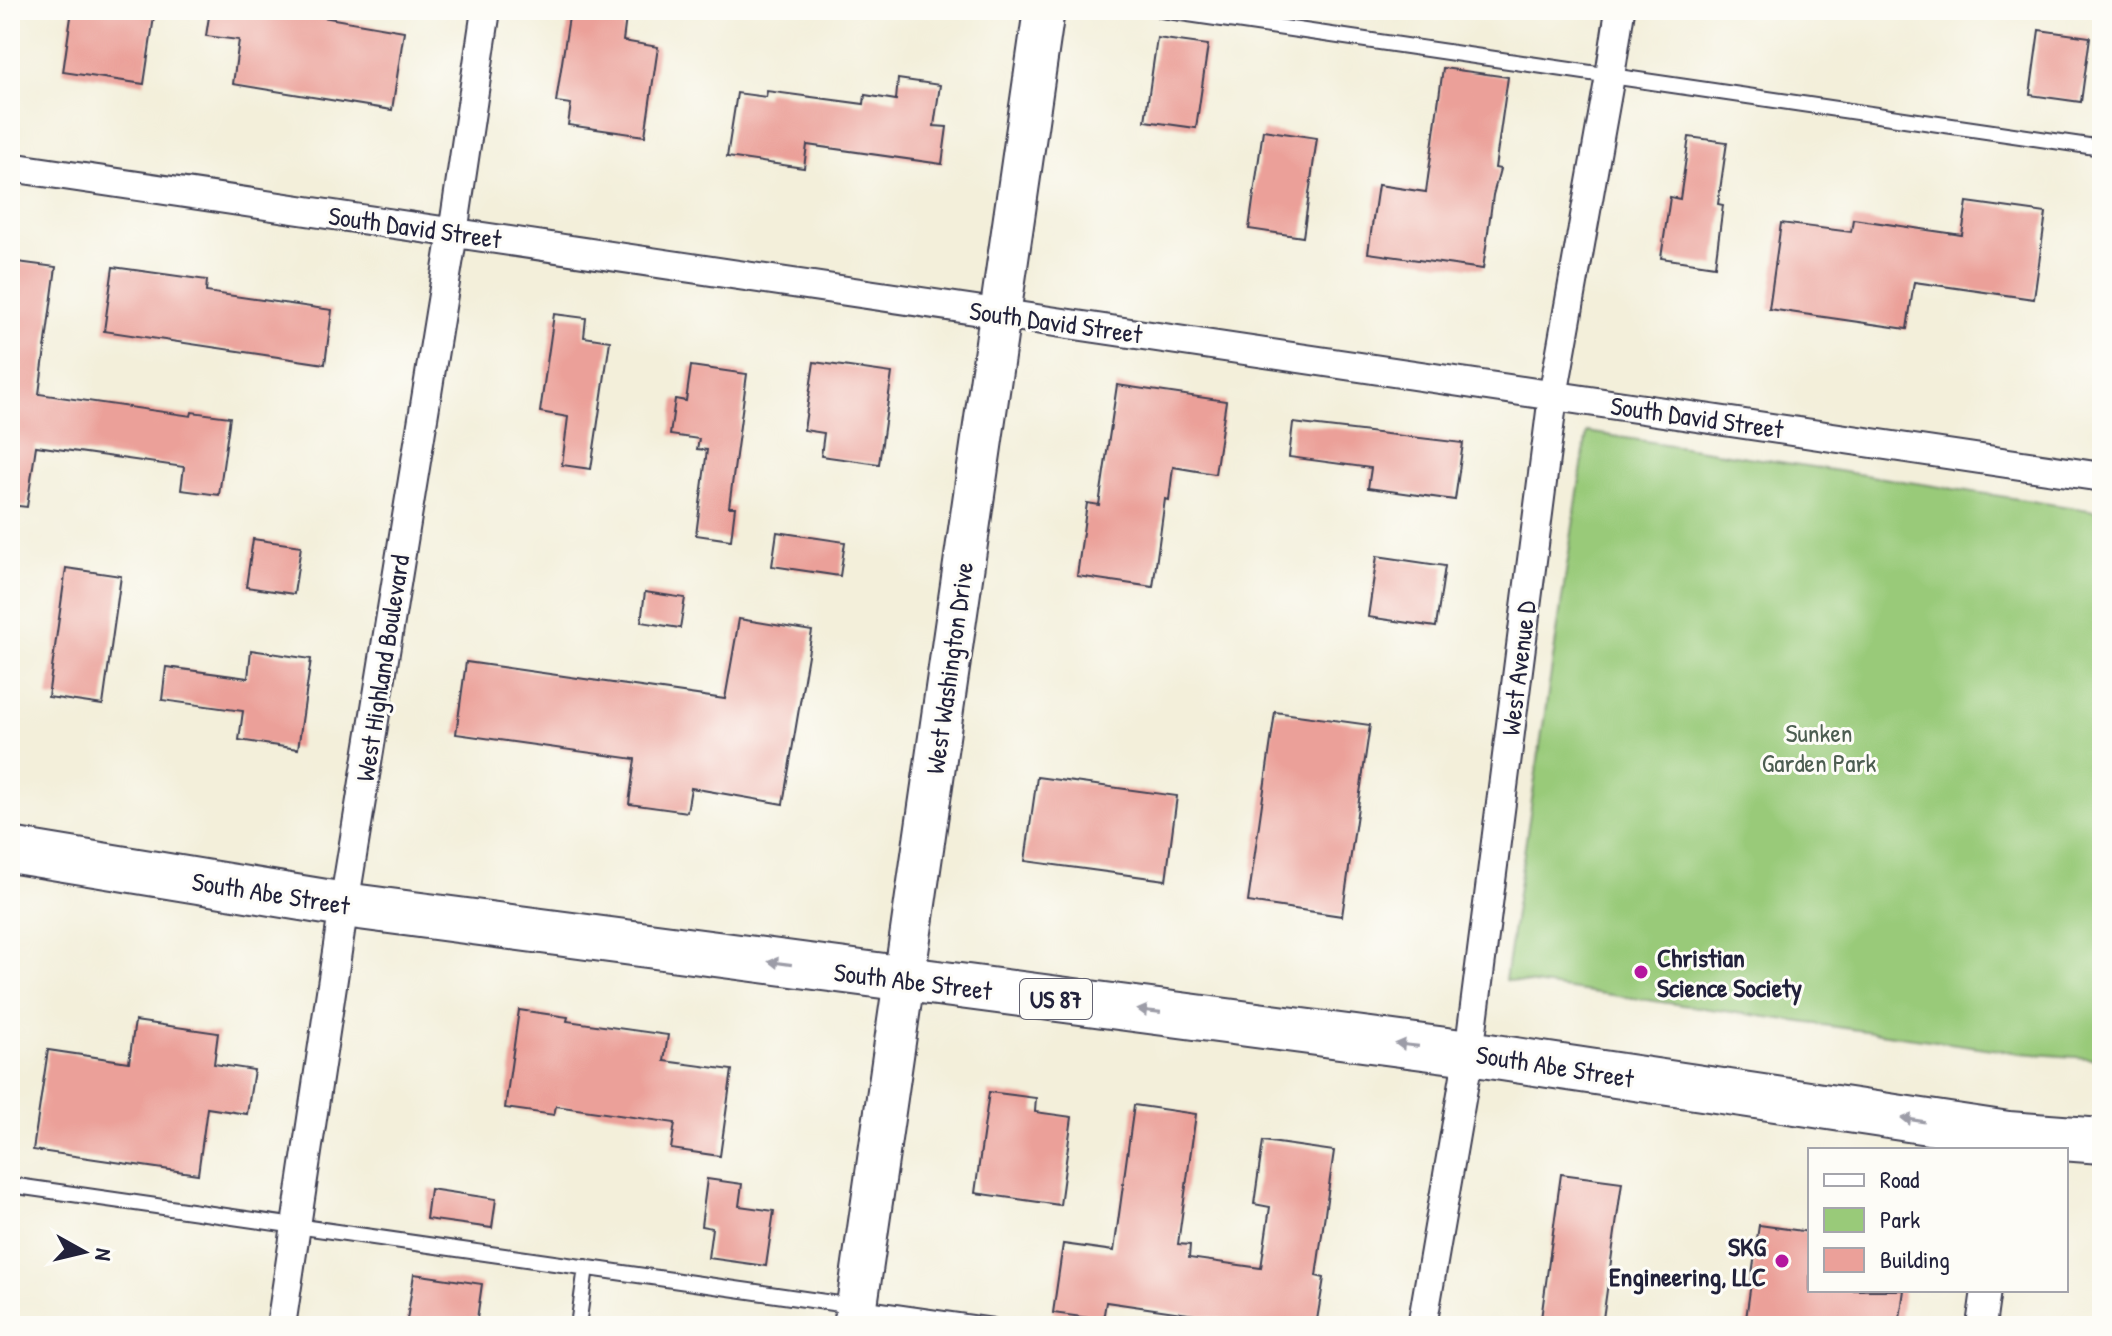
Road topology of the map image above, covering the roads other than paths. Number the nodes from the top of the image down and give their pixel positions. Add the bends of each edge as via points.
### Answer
1 (486, 10) edge
2 (1044, 10) edge
3 (1161, 10) edge
4 (1620, 10) edge
5 (1610, 76) junction
6 (2102, 148) edge
7 (10, 167) edge
8 (453, 233) junction
9 (1000, 314) junction
10 (1553, 396) junction
11 (2102, 477) edge
12 (10, 850) edge
13 (344, 905) junction
14 (904, 979) junction
15 (1469, 1053) junction
16 (2102, 1141) edge
17 (2007, 1142) edge
18 (10, 1185) edge
19 (296, 1226) junction
20 (586, 1267) junction
21 (1986, 1292) edge
22 (855, 1316) edge
23 (281, 1326) edge
24 (578, 1326) edge
25 (993, 1326) edge
26 (1422, 1326) edge
27 (1981, 1326) edge

1 - 8 street, West Highland Boulevard
2 - 9 street, West Washington Drive
3 - 5 lane
4 - 5 street, West Avenue D
5 - 6 lane
5 - 10 street, West Avenue D
7 - 8 street, South David Street
8 - 9 street, South David Street
8 - 13 street, West Highland Boulevard
9 - 10 street, South David Street
9 - 14 street, West Washington Drive
10 - 11 street, South David Street
10 - 15 street, West Avenue D
12 - 13 main road, South Abe Street / US 87
14 -> 13 main road, South Abe Street / US 87
13 - 19 street, West Highland Boulevard
15 -> 14 main road, South Abe Street / US 87
14 - 22 street, West Washington Drive
17 -> 15 main road, South Abe Street / US 87
15 - 26 street, West Avenue D
16 - 17 main road, South Abe Street / US 87
18 - 19 lane
19 - 20 lane
19 - 23 street, West Highland Boulevard
20 - 22 lane
20 - 24 lane
21 - 27 street
22 - 25 lane

